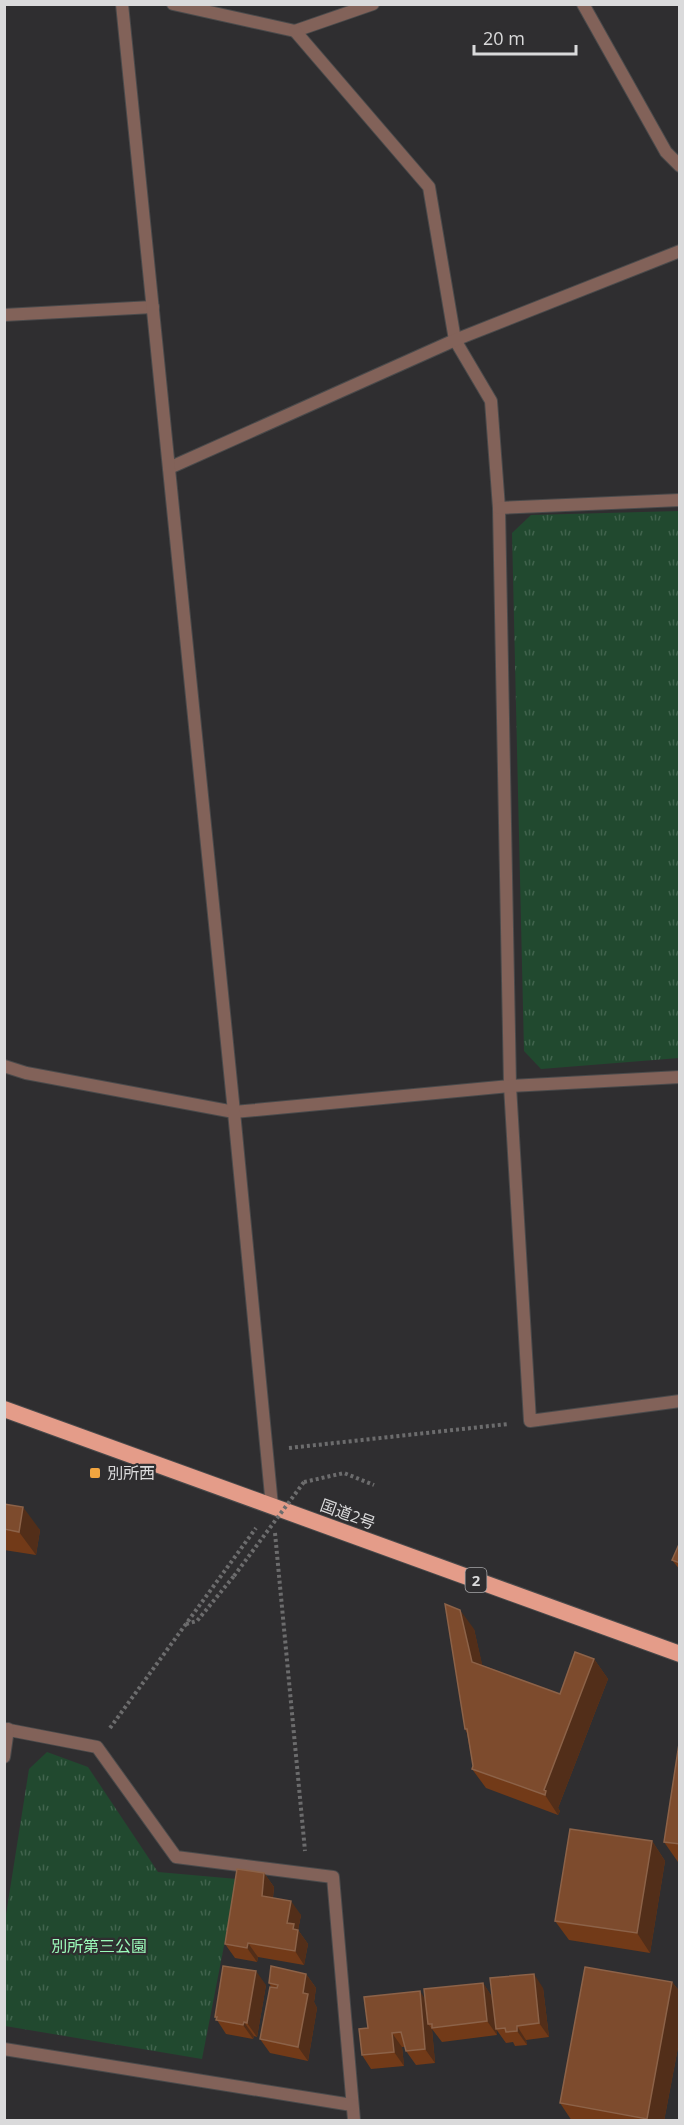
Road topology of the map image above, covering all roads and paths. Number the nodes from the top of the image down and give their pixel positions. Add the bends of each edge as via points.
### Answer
1 (122, 4) edge
2 (173, 4) edge
3 (373, 4) edge
4 (583, 4) edge
5 (295, 31) junction
6 (680, 166) edge
7 (680, 251) edge
8 (153, 307) junction
9 (4, 315) edge
10 (455, 340) junction
11 (169, 468) junction
12 (680, 500) edge
13 (499, 508) junction
14 (4, 1066) edge
15 (680, 1077) edge
16 (510, 1086) junction
17 (234, 1113) junction
18 (680, 1401) edge
19 (4, 1409) edge
20 (530, 1421) junction
21 (267, 1450) junction
22 (374, 1485) dead end
23 (272, 1506) junction
24 (186, 1625) junction
25 (680, 1654) edge
26 (6, 1729) edge
27 (97, 1747) junction
28 (4, 1757) edge
29 (307, 1874) junction
30 (4, 2049) edge
31 (352, 2105) junction
32 (354, 2121) edge

1 - 8 street
2 - 5 street
3 - 5 street
4 - 6 street via 666,152
5 - 10 street via 429,187
7 - 10 street
8 - 9 street
8 - 11 street
10 - 11 street
10 - 13 street via 491,401
11 - 17 street
12 - 13 street
13 - 16 street
14 - 17 street
15 - 16 street
16 - 17 street
16 - 20 street
17 - 21 street
18 - 20 street
19 - 23 highway, 国道2号 / 2
20 - 21 path
21 - 23 street
22 - 24 path, bridge via 344,1473 304,1482 197,1621
23 - 24 path
23 - 25 highway, 国道2号 / 2
23 - 29 path
24 - 27 path
26 - 27 street
26 - 28 street
27 - 29 street via 176,1857
29 - 31 street via 333,1877
30 - 31 street
31 - 32 street

